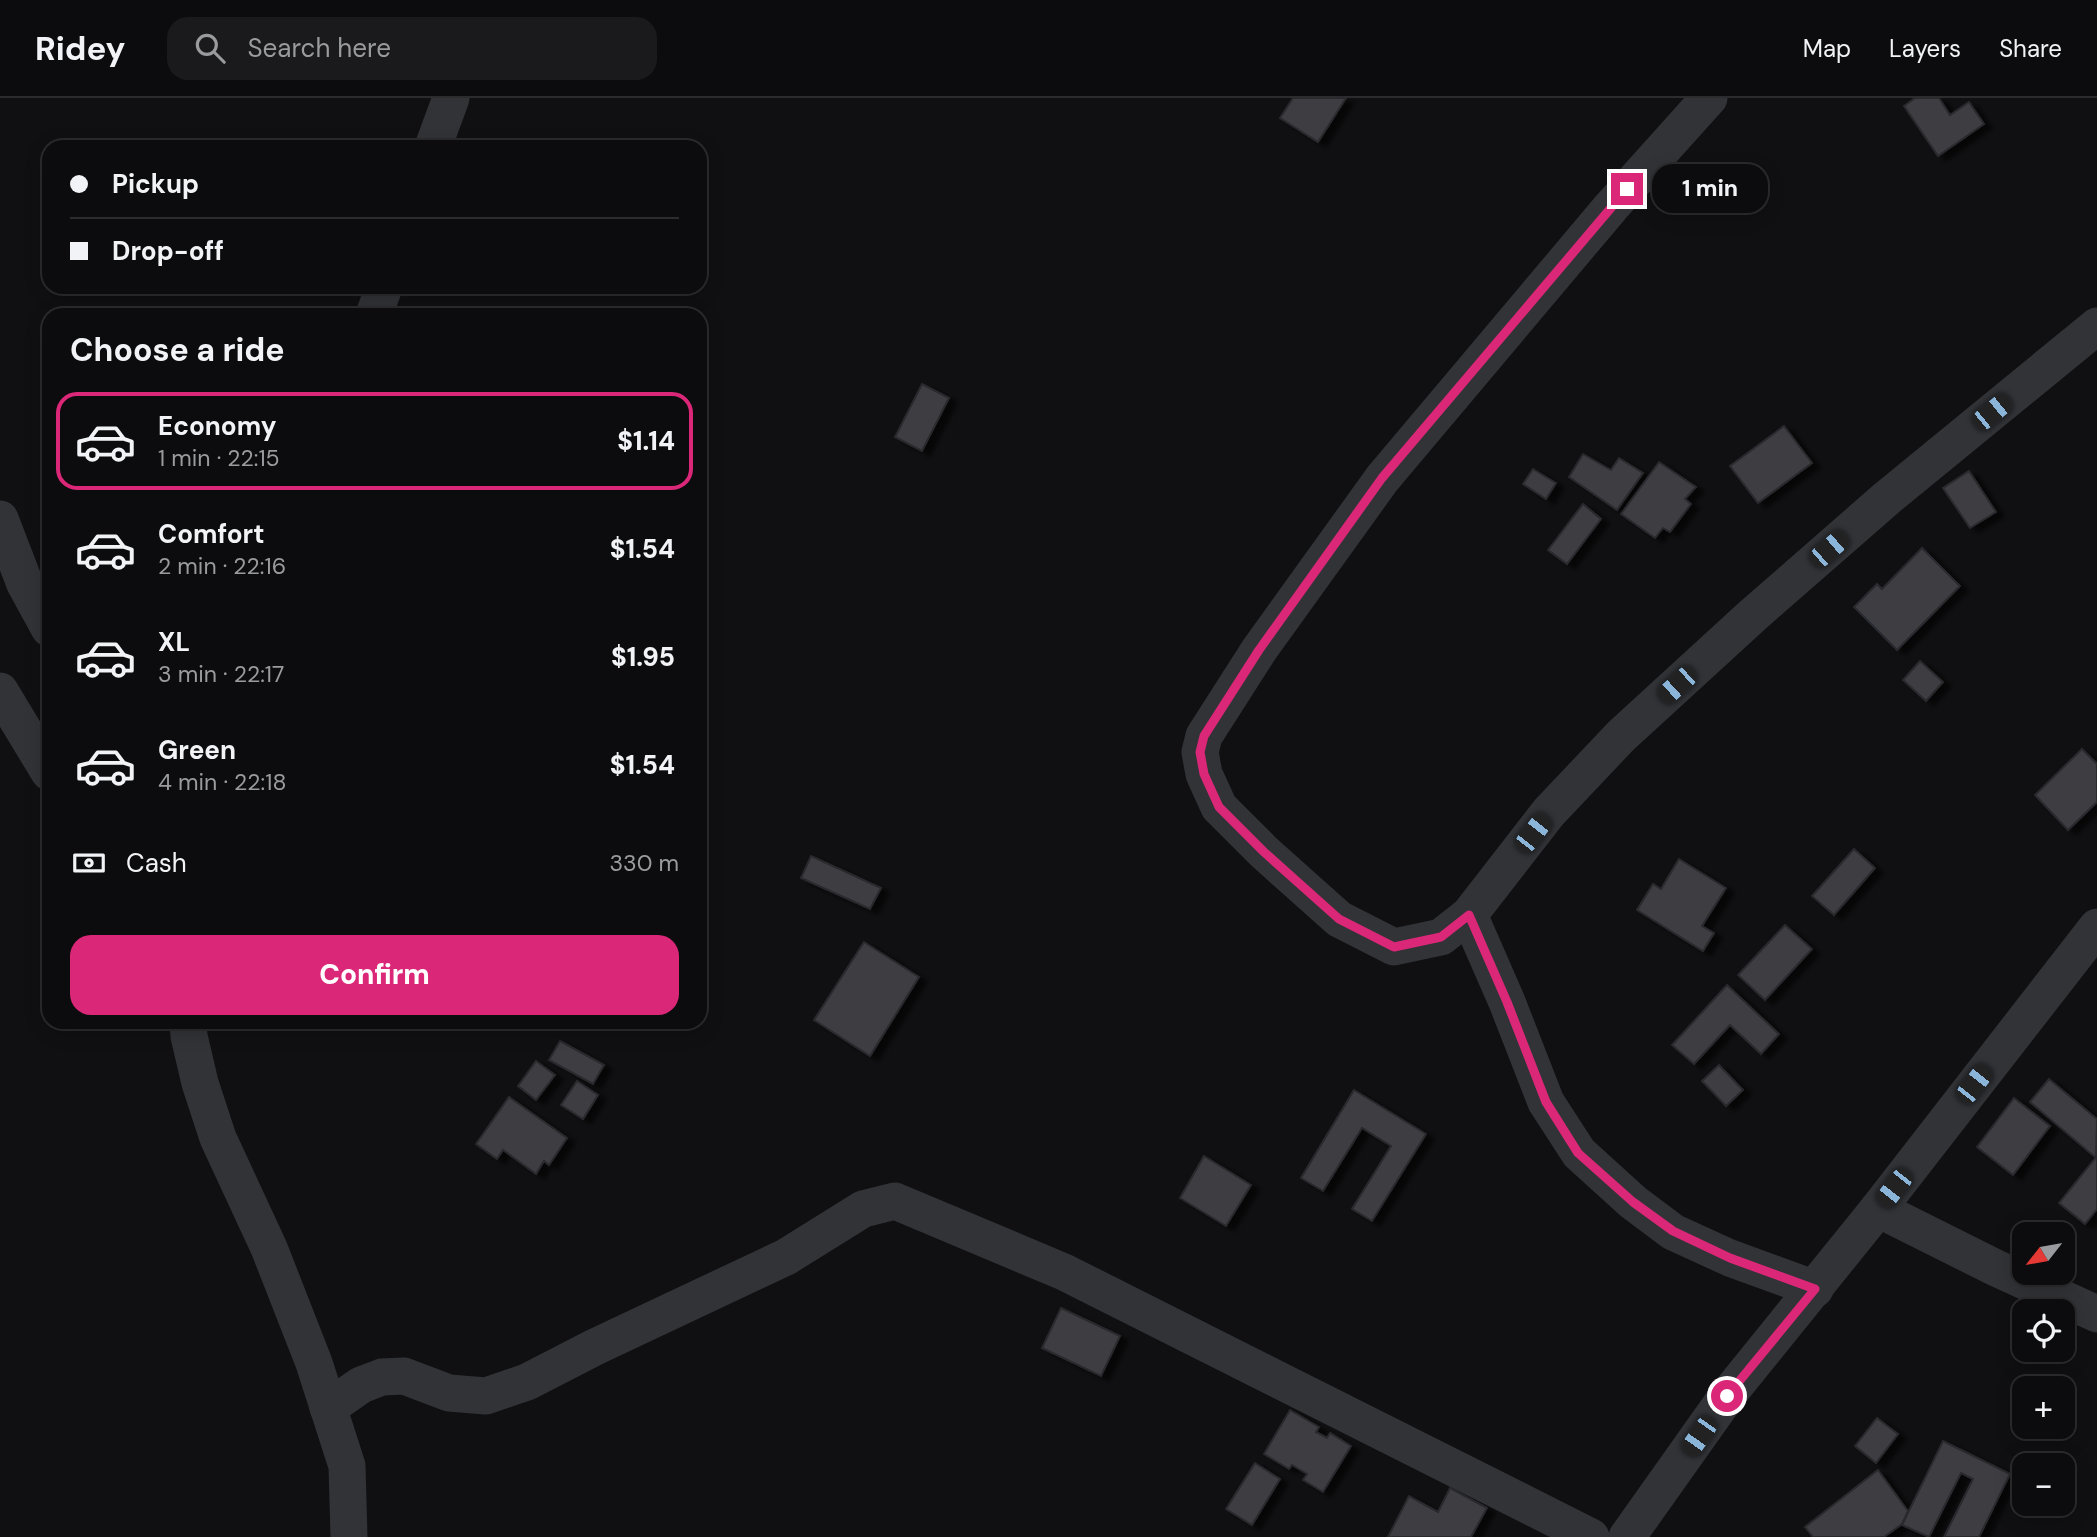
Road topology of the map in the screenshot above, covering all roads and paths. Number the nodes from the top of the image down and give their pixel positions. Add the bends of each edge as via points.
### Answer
1 (451, 98) edge
2 (1709, 98) edge
3 (436, 140) edge
4 (2097, 326) edge
5 (0, 519) edge
6 (42, 615) edge
7 (0, 691) edge
8 (42, 760) edge
9 (1469, 915) junction
10 (2097, 927) edge
11 (188, 1029) edge
12 (1878, 1209) junction
13 (1815, 1289) junction
14 (2097, 1314) edge
15 (328, 1408) junction
16 (349, 1537) edge
17 (1591, 1537) edge
18 (1627, 1537) edge

1 - 3 street
2 - 9 street via 1382,478 1259,650 1204,736 1200,752 1204,774 1219,807 1339,919 1394,947 1441,937
4 - 9 street via 1887,498 1620,736 1549,812
5 - 6 street
7 - 8 street
9 - 13 street via 1546,1102 1578,1153 1673,1231
10 - 12 street
11 - 15 street via 218,1138 269,1248
12 - 13 street
12 - 14 street
13 - 18 street via 1727,1396
15 - 16 street via 346,1466
15 - 17 street via 361,1385 382,1377 404,1376 449,1393 486,1396 527,1382 786,1257 863,1209 895,1200 1064,1272

